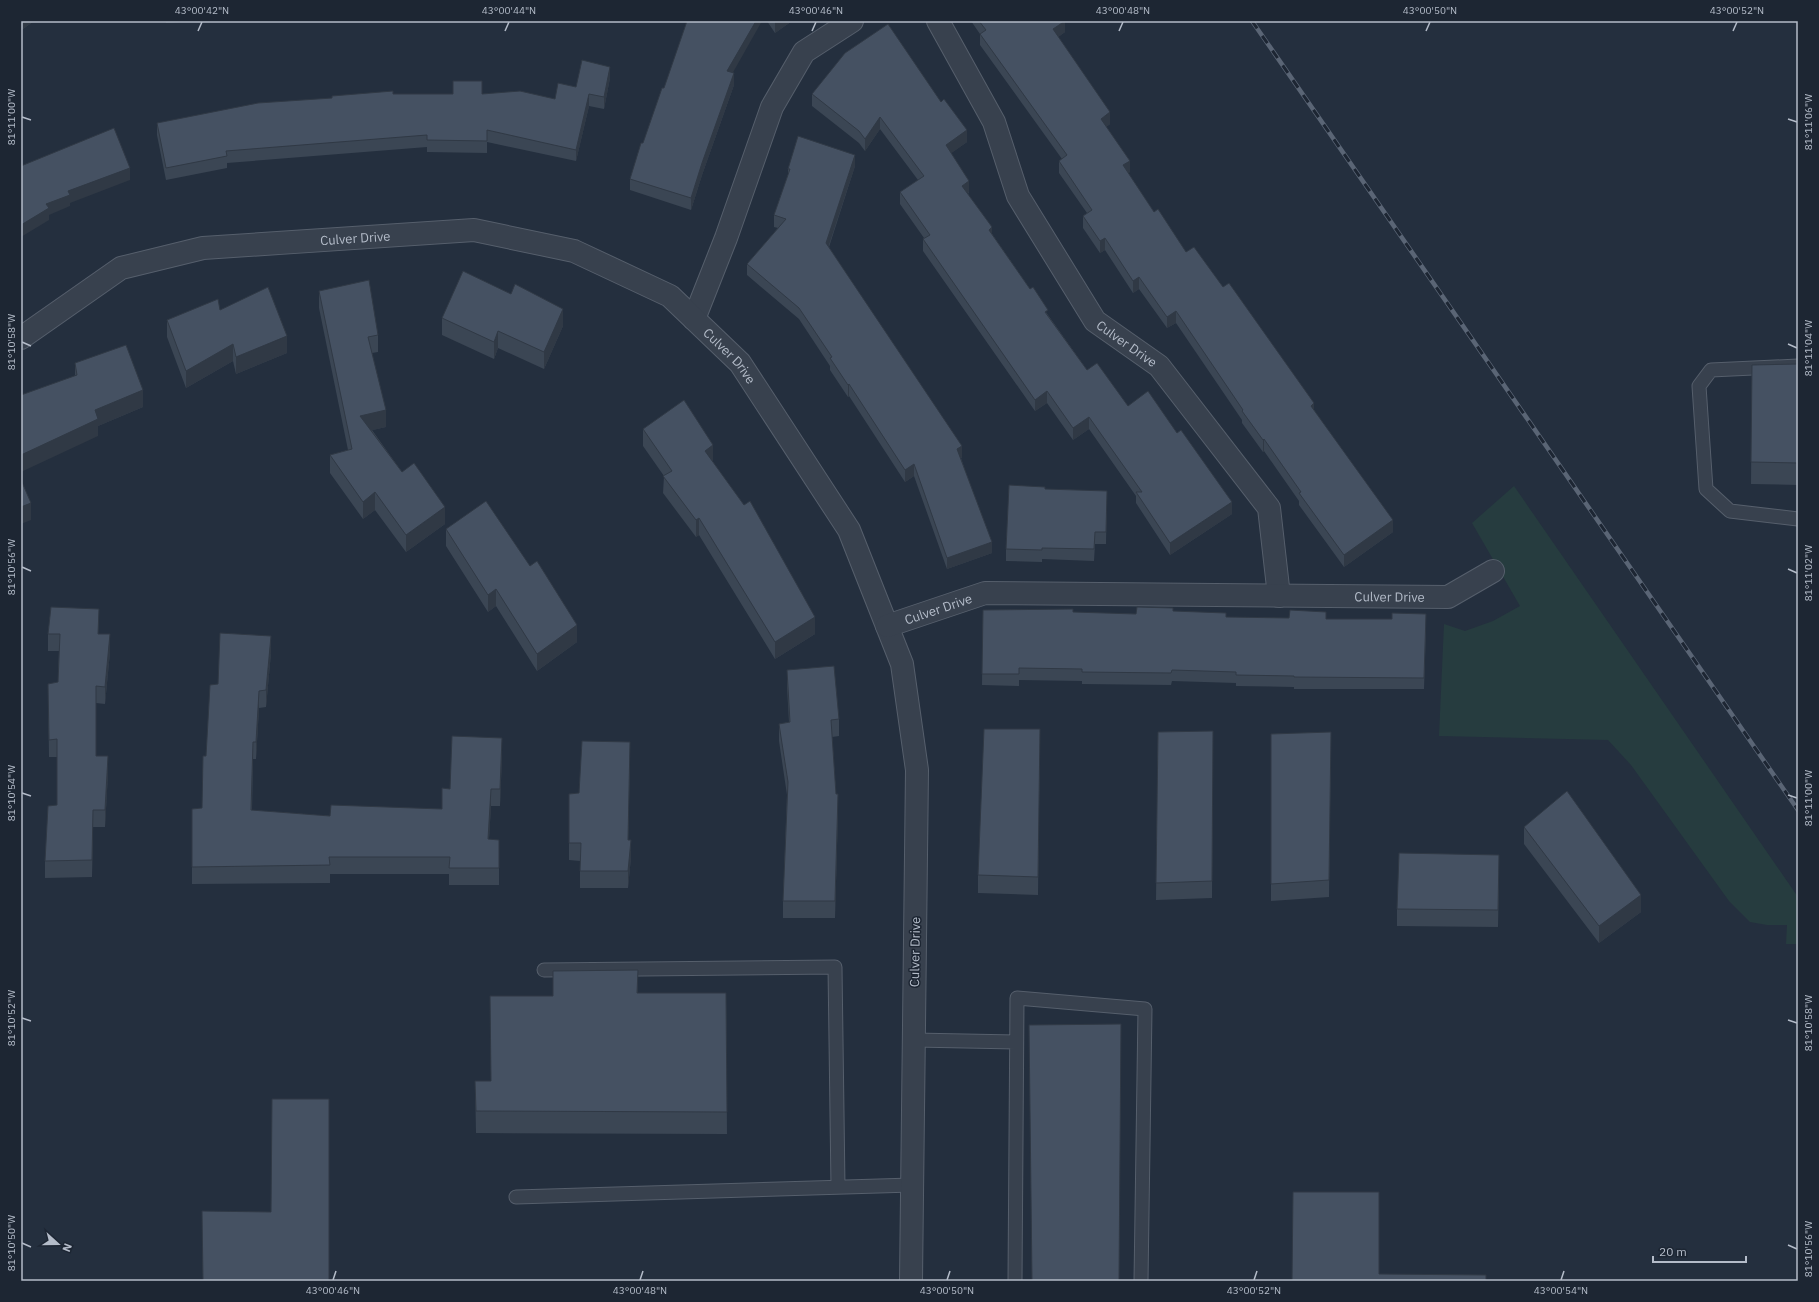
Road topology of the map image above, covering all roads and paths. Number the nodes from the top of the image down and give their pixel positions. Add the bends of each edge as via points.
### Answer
1 (852, 21) edge
2 (938, 21) edge
3 (694, 319) junction
4 (21, 338) edge
5 (1798, 366) edge
6 (1798, 519) edge
7 (1494, 572) dead end
8 (1278, 596) junction
9 (887, 626) junction
10 (544, 970) dead end
11 (914, 1040) junction
12 (1016, 1042) junction
13 (912, 1185) junction
14 (838, 1187) junction
15 (516, 1196) dead end
16 (911, 1281) edge
17 (1016, 1281) edge
18 (1141, 1281) edge

1 - 3 street, Culver Drive via 804,52 772,107 726,238
2 - 8 street, Culver Drive via 994,122 1018,196 1095,321 1159,366 1269,508
3 - 4 street, Culver Drive via 670,296 574,251 474,230 203,248 121,268
3 - 9 street, Culver Drive via 740,362 849,530
5 - 6 lane via 1711,370 1699,386 1706,489 1730,511
7 - 8 street, Culver Drive via 1448,598
8 - 9 street, Culver Drive via 985,592
9 - 11 street, Culver Drive via 902,664 917,770
10 - 14 lane via 835,967
11 - 12 lane
11 - 13 street, Culver Drive
12 - 17 lane
12 - 18 lane via 1016,998 1145,1009
13 - 14 lane
13 - 16 street, Culver Drive
14 - 15 lane

